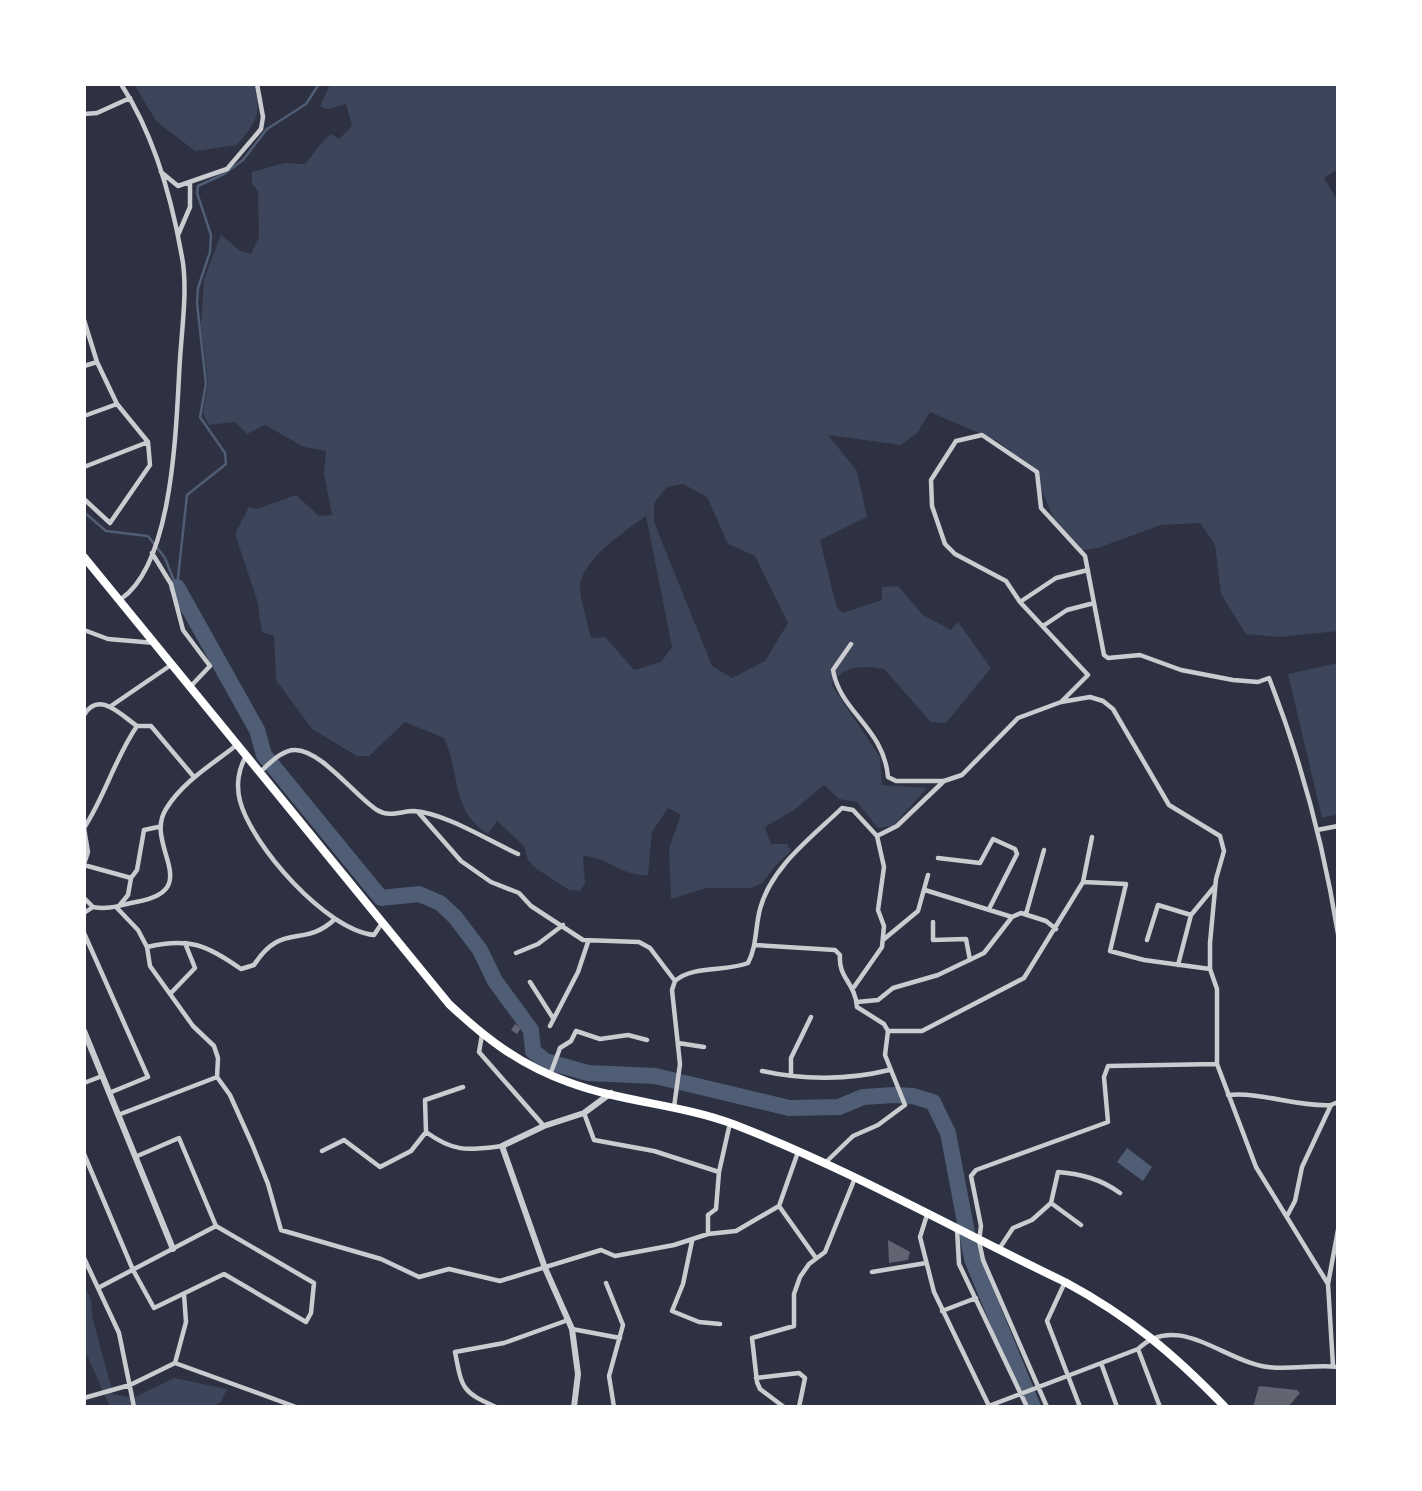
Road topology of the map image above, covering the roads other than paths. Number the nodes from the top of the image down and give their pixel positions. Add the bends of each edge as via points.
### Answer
1 (121, 84) edge
2 (257, 84) edge
3 (130, 98) junction
4 (84, 114) edge
5 (160, 171) junction
6 (190, 183) junction
7 (178, 236) junction
8 (84, 320) edge
9 (97, 362) junction
10 (84, 366) edge
11 (117, 404) junction
12 (84, 416) edge
13 (148, 442) junction
14 (84, 467) edge
15 (84, 499) edge
16 (152, 553) junction
17 (84, 557) edge
18 (1088, 570) junction
19 (121, 599) junction
20 (1020, 602) junction
21 (1094, 603) junction
22 (1043, 626) junction
23 (84, 629) edge
24 (155, 643) junction
25 (850, 644) dead end
26 (173, 664) junction
27 (191, 686) junction
28 (1060, 702) junction
29 (111, 706) junction
30 (84, 715) edge
31 (137, 726) junction
32 (238, 744) junction
33 (247, 754) junction
34 (261, 772) junction
35 (194, 777) junction
36 (944, 781) junction
37 (418, 812) junction
38 (1338, 826) edge
39 (158, 827) junction
40 (84, 828) edge
41 (1317, 831) junction
42 (877, 835) junction
43 (1092, 837) dead end
44 (1044, 850) dead end
45 (518, 854) dead end
46 (938, 858) dead end
47 (84, 865) edge
48 (928, 876) dead end
49 (131, 878) junction
50 (1083, 882) junction
51 (1215, 886) junction
52 (925, 890) junction
53 (84, 898) edge
54 (93, 907) junction
55 (118, 907) junction
56 (989, 909) junction
57 (84, 913) edge
58 (1026, 914) junction
59 (1191, 915) junction
60 (1012, 917) junction
61 (335, 919) junction
62 (933, 922) dead end
63 (382, 923) junction
64 (563, 925) junction
65 (1056, 929) junction
66 (84, 933) edge
67 (1338, 934) edge
68 (883, 940) junction
69 (1147, 940) dead end
70 (587, 942) junction
71 (185, 943) junction
72 (755, 945) junction
73 (147, 947) junction
74 (516, 953) dead end
75 (970, 960) junction
76 (1178, 965) junction
77 (1210, 969) junction
78 (675, 981) junction
79 (530, 982) dead end
80 (854, 987) junction
81 (170, 994) junction
82 (857, 1002) junction
83 (811, 1017) dead end
84 (553, 1019) junction
85 (550, 1026) dead end
86 (84, 1031) edge
87 (888, 1031) junction
88 (482, 1035) junction
89 (647, 1040) dead end
90 (678, 1044) junction
91 (704, 1047) dead end
92 (1217, 1064) junction
93 (889, 1070) junction
94 (762, 1071) dead end
95 (550, 1075) junction
96 (791, 1075) junction
97 (102, 1076) junction
98 (217, 1077) junction
99 (84, 1083) edge
100 (463, 1087) dead end
101 (611, 1093) junction
102 (110, 1094) junction
103 (1228, 1095) junction
104 (1338, 1102) edge
105 (1331, 1105) junction
106 (674, 1107) junction
107 (584, 1113) junction
108 (118, 1115) junction
109 (730, 1123) junction
110 (544, 1126) junction
111 (425, 1132) junction
112 (502, 1146) junction
113 (322, 1151) dead end
114 (799, 1151) junction
115 (84, 1154) edge
116 (135, 1157) junction
117 (824, 1164) junction
118 (719, 1172) junction
119 (855, 1178) junction
120 (1120, 1193) dead end
121 (1051, 1203) junction
122 (779, 1206) junction
123 (927, 1215) junction
124 (1287, 1216) junction
125 (1081, 1224) dead end
126 (216, 1226) junction
127 (959, 1230) junction
128 (1338, 1230) edge
129 (708, 1234) junction
130 (692, 1241) junction
131 (979, 1241) junction
132 (173, 1249) junction
133 (998, 1250) junction
134 (84, 1258) edge
135 (816, 1258) junction
136 (926, 1263) junction
137 (545, 1268) junction
138 (133, 1270) junction
139 (872, 1272) dead end
140 (1065, 1282) junction
141 (606, 1283) dead end
142 (1328, 1284) junction
143 (98, 1288) junction
144 (184, 1294) junction
145 (976, 1298) junction
146 (942, 1311) junction
147 (568, 1320) junction
148 (720, 1324) dead end
149 (572, 1329) junction
150 (1151, 1336) junction
151 (620, 1338) junction
152 (1138, 1349) junction
153 (175, 1363) junction
154 (1101, 1363) junction
155 (1335, 1367) edge
156 (1068, 1375) junction
157 (756, 1378) junction
158 (130, 1384) junction
159 (1039, 1386) junction
160 (1021, 1391) junction
161 (84, 1398) edge
162 (134, 1407) edge
163 (296, 1407) edge
164 (496, 1407) edge
165 (574, 1407) edge
166 (614, 1407) edge
167 (784, 1407) edge
168 (799, 1407) edge
169 (988, 1407) edge
170 (1027, 1407) edge
171 (1047, 1407) edge
172 (1080, 1407) edge
173 (1117, 1407) edge
174 (1160, 1407) edge
175 (1225, 1407) edge

1 - 3 street
2 - 6 street via 261,129 228,169
3 - 4 street
3 - 5 street
5 - 6 street via 173,184
5 - 7 street
6 - 7 street via 190,207
7 - 16 street via 183,265 174,455
8 - 9 street
9 - 10 street
9 - 11 street
11 - 12 street
11 - 13 street
13 - 14 street
13 - 15 street via 150,465 110,523
16 - 19 street via 134,591
16 - 27 street via 171,584 183,630 210,666
17 - 19 main road
18 - 20 street via 1056,578
18 - 20 street via 1085,556 1041,508 1037,472 982,435 956,441 930,480 932,506 945,544 1006,581
18 - 21 street
19 - 24 main road
20 - 22 street
21 - 22 street via 1067,610
21 - 41 street via 1108,658 1140,655 1181,670 1233,680 1269,678 1289,727
22 - 28 street via 1088,675
23 - 24 street via 108,639
24 - 26 main road
25 - 36 street via 832,670 835,685 883,748 888,777 896,782
26 - 27 main road
26 - 29 street
27 - 32 main road
28 - 36 street via 1018,718 962,775
28 - 51 street via 1090,697 1104,702 1135,742 1169,805 1220,836 1224,851
29 - 30 street via 99,703
29 - 31 street
31 - 35 street via 151,726
31 - 40 street
32 - 33 main road
32 - 35 street
33 - 34 main road
33 - 61 street via 239,767 239,799 248,821 302,891
34 - 37 street via 282,754 304,751 352,785 380,813
34 - 63 main road
35 - 39 street via 166,809
36 - 42 street via 897,826
37 - 45 street via 435,815
37 - 64 street via 461,861 491,882 519,893
38 - 41 street
39 - 49 street via 144,830 137,870
39 - 55 street via 172,877 164,892 152,900
40 - 47 street via 88,852
41 - 67 street
42 - 68 street via 884,867 877,910 884,926
42 - 72 street via 853,810 842,808 771,883 760,909
43 - 50 street
44 - 58 street
46 - 56 street via 980,863 993,839 1015,849 1017,854
47 - 49 street
48 - 52 street
49 - 55 street via 128,895
50 - 65 street
50 - 76 street via 1126,884 1110,951
51 - 59 street
51 - 77 street
52 - 56 street
52 - 68 street via 916,915
53 - 54 street
54 - 55 street
54 - 57 street
55 - 73 street
56 - 60 street
58 - 60 street
58 - 65 street
59 - 69 street via 1158,905
59 - 76 street
60 - 75 street via 992,947
61 - 63 street via 374,935
61 - 71 street via 310,936 281,937 264,948 254,965 241,968 211,948
62 - 75 street via 933,940 966,939
63 - 88 main road via 449,1004
64 - 70 street
64 - 74 street via 538,944
65 - 87 street via 1024,978 922,1031
66 - 102 street via 148,1077
68 - 80 street
70 - 78 street via 639,942 650,948
70 - 84 street via 578,972
71 - 73 street
71 - 81 street via 195,968
72 - 78 street via 748,963 730,970 694,971
72 - 80 street via 835,950 842,975
73 - 81 street via 150,966
75 - 82 street via 893,988 878,1000
76 - 77 street
77 - 92 street via 1217,989
78 - 90 street
79 - 84 street
80 - 82 street
81 - 98 street via 214,1046
82 - 87 street via 857,1007
83 - 96 street via 791,1058
84 - 85 street
86 - 97 street
87 - 93 street via 883,1049
88 - 95 main road
88 - 110 street via 479,1052
89 - 95 street via 628,1035 600,1040 576,1031 560,1048
90 - 91 street
90 - 106 street
92 - 103 street
92 - 131 street via 1108,1066 1104,1077 1108,1122 975,1170 971,1176 981,1226
93 - 96 street via 866,1076
93 - 117 street via 905,1105 853,1136
94 - 96 street
95 - 101 main road
97 - 99 street
97 - 102 street
98 - 108 street
98 - 137 street via 252,1144 281,1230 381,1259 419,1277 449,1269 500,1281
100 - 111 street via 425,1100
101 - 106 main road
101 - 107 street
102 - 108 street
103 - 105 street via 1251,1093 1310,1106
103 - 124 street via 1256,1167
104 - 105 street
105 - 124 street via 1302,1167
106 - 109 main road
107 - 110 street
107 - 118 street via 594,1140 654,1151
108 - 116 street
109 - 114 main road
109 - 118 street
110 - 112 street
111 - 112 street via 446,1146 465,1150
111 - 113 street via 411,1151 380,1167 344,1140
112 - 137 street
114 - 117 main road
114 - 122 street
115 - 138 street
116 - 126 street via 179,1138
116 - 132 street
117 - 119 main road
118 - 129 street via 716,1209 708,1215
119 - 123 main road
119 - 135 street via 825,1252
120 - 121 street via 1106,1183 1058,1172
121 - 125 street
121 - 133 street via 1032,1220 1013,1228
122 - 129 street via 736,1231
122 - 135 street
123 - 127 main road
123 - 136 street via 920,1237
124 - 142 street
126 - 132 street
126 - 144 street via 314,1283 311,1313 306,1322 224,1274
127 - 131 main road
127 - 145 street via 959,1264
128 - 142 street
129 - 130 street
130 - 137 street via 615,1256 600,1250
130 - 148 street via 672,1311 699,1322
131 - 133 main road
131 - 159 street via 989,1276
132 - 138 street
133 - 140 main road
134 - 143 street
135 - 157 street via 797,1286 794,1326 752,1338
136 - 139 street
136 - 146 street
137 - 147 street
138 - 143 street
138 - 144 street via 154,1308
140 - 150 main road
140 - 156 street via 1047,1321
141 - 151 street via 623,1325
142 - 155 street
143 - 158 street via 119,1333
144 - 153 street via 186,1322
145 - 146 street
145 - 160 street
146 - 169 street
147 - 149 street
147 - 164 street via 504,1343 455,1352 468,1394
149 - 151 street
149 - 165 street via 578,1374
150 - 152 street
150 - 155 street via 1184,1336 1270,1367
150 - 175 main road
151 - 166 street via 609,1377
152 - 154 street
152 - 174 street
153 - 158 street
153 - 163 street
154 - 156 street
154 - 173 street
156 - 159 street
156 - 172 street
157 - 167 street via 760,1389
157 - 168 street via 799,1373 804,1378
158 - 161 street
158 - 162 street
159 - 160 street
159 - 171 street
160 - 169 street
160 - 170 street

